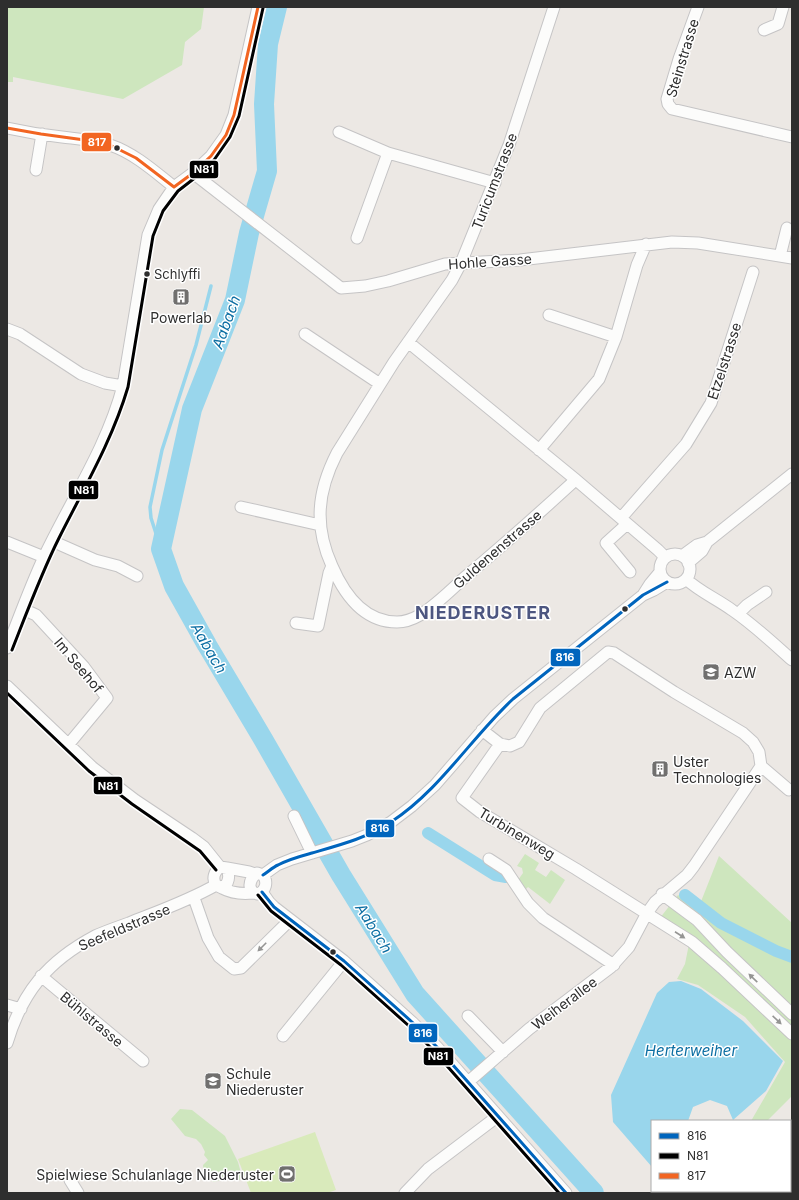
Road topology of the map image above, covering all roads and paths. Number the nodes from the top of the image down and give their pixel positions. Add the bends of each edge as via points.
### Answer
1 (258, 7) edge
2 (554, 7) edge
3 (698, 7) edge
4 (783, 7) edge
5 (764, 30) dead end
6 (7, 128) edge
7 (339, 132) dead end
8 (42, 134) junction
9 (792, 137) edge
10 (388, 153) junction
11 (36, 170) dead end
12 (193, 173) junction
13 (495, 183) junction
14 (174, 187) junction
15 (787, 228) dead end
16 (357, 238) dead end
17 (646, 244) junction
18 (780, 256) junction
19 (792, 258) edge
20 (462, 263) junction
21 (753, 272) dead end
22 (549, 315) dead end
23 (7, 329) edge
24 (305, 334) dead end
25 (616, 337) junction
26 (408, 342) junction
27 (380, 384) junction
28 (123, 386) junction
29 (539, 450) junction
30 (792, 474) edge
31 (575, 479) junction
32 (241, 507) dead end
33 (624, 521) junction
34 (320, 526) junction
35 (7, 542) edge
36 (52, 542) junction
37 (44, 557) junction
38 (665, 558) junction
39 (685, 560) junction
40 (332, 566) junction
41 (630, 572) dead end
42 (660, 572) junction
43 (137, 576) dead end
44 (686, 579) junction
45 (667, 582) junction
46 (766, 592) dead end
47 (643, 595) junction
48 (23, 609) junction
49 (738, 614) junction
50 (296, 623) dead end
51 (7, 648) edge
52 (792, 660) edge
53 (7, 686) edge
54 (482, 730) junction
55 (500, 744) junction
56 (68, 745) junction
57 (761, 766) junction
58 (789, 790) dead end
59 (294, 816) dead end
60 (314, 852) junction
61 (489, 859) dead end
62 (224, 868) junction
63 (259, 875) junction
64 (219, 887) junction
65 (258, 892) junction
66 (662, 894) junction
67 (194, 898) junction
68 (647, 913) junction
69 (290, 920) junction
70 (344, 961) junction
71 (614, 965) junction
72 (41, 976) junction
73 (7, 1005) edge
74 (21, 1009) junction
75 (792, 1014) edge
76 (468, 1016) dead end
77 (792, 1034) edge
78 (283, 1036) dead end
79 (7, 1043) edge
80 (503, 1052) junction
81 (144, 1061) dead end
82 (468, 1082) junction
83 (498, 1116) junction
84 (70, 1180) dead end
85 (792, 1191) edge
86 (78, 1193) edge
87 (405, 1193) edge
88 (566, 1193) edge
89 (790, 1193) edge

1 - 12 street via 234,116 226,135 211,156
2 - 13 street, Turicumstrasse
3 - 9 street, Steinstrasse via 679,59 668,104 672,109
4 - 5 street via 778,24
6 - 8 street
7 - 10 street
8 - 11 street
8 - 14 street via 110,145 138,160
10 - 13 street
10 - 16 street
12 - 14 street
12 - 20 street, Hohle Gasse via 341,288 365,286 445,264
13 - 20 street, Turicumstrasse
14 - 28 street via 159,209 148,235
15 - 18 street
17 - 18 street, Hohle Gasse via 698,243
17 - 20 street, Hohle Gasse via 520,260
17 - 25 street via 637,265
18 - 19 street, Hohle Gasse
20 - 26 street, Turicumstrasse
21 - 33 street, Etzelstrasse via 711,403 686,444
22 - 25 street
23 - 28 street via 20,334 81,374
24 - 27 street
25 - 29 street via 599,379
26 - 27 street, Guldenenstrasse
26 - 29 street
27 - 34 street, Guldenenstrasse via 329,469 321,495
28 - 36 street via 107,433
29 - 31 street
30 - 39 street via 707,542 698,545
31 - 33 street
31 - 40 street, Guldenenstrasse via 478,567 427,610 409,620 397,622 377,619 360,609 346,593
32 - 34 street
33 - 38 street
33 - 41 street, Etzelstrasse via 606,543
34 - 40 street, Guldenenstrasse
35 - 37 street
36 - 37 street
36 - 43 street via 95,560 118,566
37 - 48 street
38 - 39 street via 676,554
38 - 42 street
39 - 44 street via 689,574
40 - 50 street via 318,626
42 - 45 street
42 - 47 street
44 - 45 street via 675,584
44 - 49 street
45 - 47 street
46 - 49 street via 746,605
47 - 54 street via 513,699
48 - 51 street
48 - 56 street, Im Seehof via 36,615 84,667 107,698
49 - 52 street
53 - 56 street
54 - 55 street
54 - 60 street via 435,785 391,822 367,835
55 - 57 street via 510,746 519,742 540,708 608,652 614,653 743,733 759,752
55 - 68 street, Turbinenweg via 462,798 480,812
56 - 62 street via 110,782 204,848
57 - 58 street
57 - 66 street, Weiherallee via 687,875
59 - 60 street
60 - 63 street via 276,865
61 - 71 street via 506,870 528,903 543,918
62 - 63 street
62 - 64 street via 216,870 214,876 214,881
63 - 65 street via 252,877 250,883 251,890
64 - 65 street via 228,892
64 - 67 street, Seefeldstrasse
65 - 69 street
66 - 68 street, Weiherallee
75 -> 66 street via 697,920
69 -> 67 street via 241,968 234,969 219,957 208,938
67 - 72 street, Seefeldstrasse via 96,935 63,955
68 - 71 street, Weiherallee via 629,947
68 -> 77 street via 692,942
69 - 70 street
70 - 78 street
70 - 82 street via 412,1022
71 - 80 street, Weiherallee via 529,1029
72 - 74 street, Seefeldstrasse
72 - 81 street, Bühlstrasse
73 - 74 street
74 - 79 street, Seefeldstrasse
76 - 80 street
80 - 82 street, Weiherallee
82 - 83 street
83 - 87 street via 428,1169
83 - 88 street
84 - 86 street
85 - 89 street

